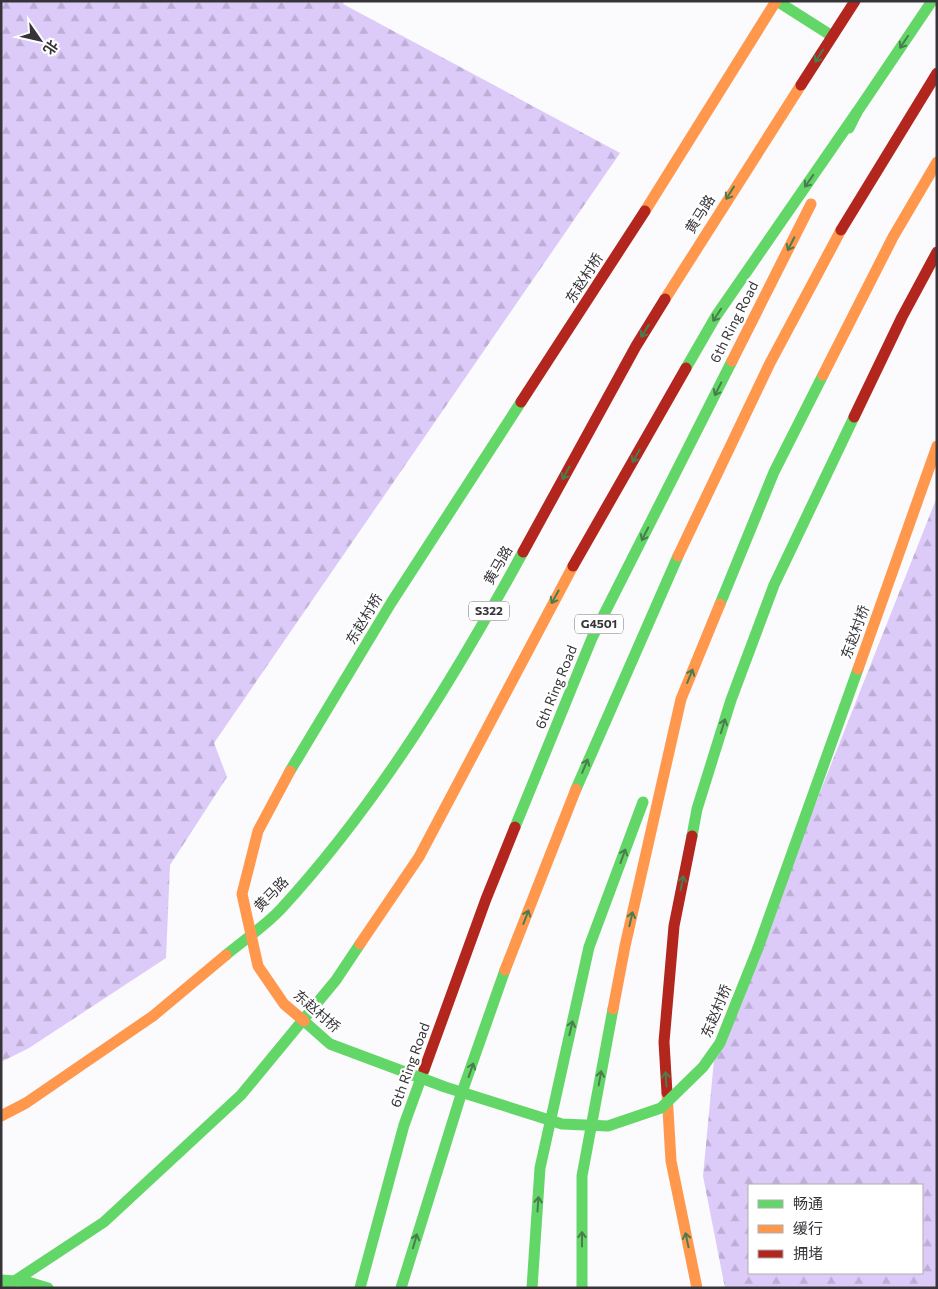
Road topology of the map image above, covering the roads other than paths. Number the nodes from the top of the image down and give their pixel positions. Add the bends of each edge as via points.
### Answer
1 (776, 1) edge
2 (855, 1) edge
3 (932, 1) edge
4 (832, 36) junction
5 (937, 73) edge
6 (857, 112) junction
7 (937, 162) edge
8 (937, 252) edge
9 (937, 446) edge
10 (680, 699) junction
11 (1, 1116) edge
12 (1, 1280) edge
13 (4, 1288) edge
14 (48, 1288) edge
15 (360, 1288) edge
16 (402, 1288) edge
17 (532, 1288) edge
18 (582, 1288) edge
19 (697, 1288) edge

1 - 4 main road
1 - 9 main road, 东赵村桥, bridge via 672,170 391,603 290,771 258,831 242,894 258,966 284,1004 330,1044 445,1087 562,1124 608,1126 661,1108 703,1067 720,1043 758,948
2 - 4 main road, 黄马路 / S322
3 -> 6 main road, 6th Ring Road / G4501
4 -> 11 main road, 黄马路 / S322 via 636,346 518,561 424,722 353,824 280,910 153,1016 26,1103
16 -> 5 main road, G4501 via 422,1216 496,998 570,800 636,645 746,408 886,149
6 -> 13 main road via 716,316 555,597 420,857 336,980 234,1102 104,1222
6 -> 15 main road, 6th Ring Road / G4501 via 592,638 486,899 407,1116
10 -> 7 main road via 774,472 893,236
19 -> 8 main road via 671,1161 664,1042 674,926 697,809 731,700 774,585 902,317
17 -> 10 main road via 540,1168 589,947
18 -> 10 main road via 582,1176 625,946
12 - 14 main road, bridge via 28,1282

